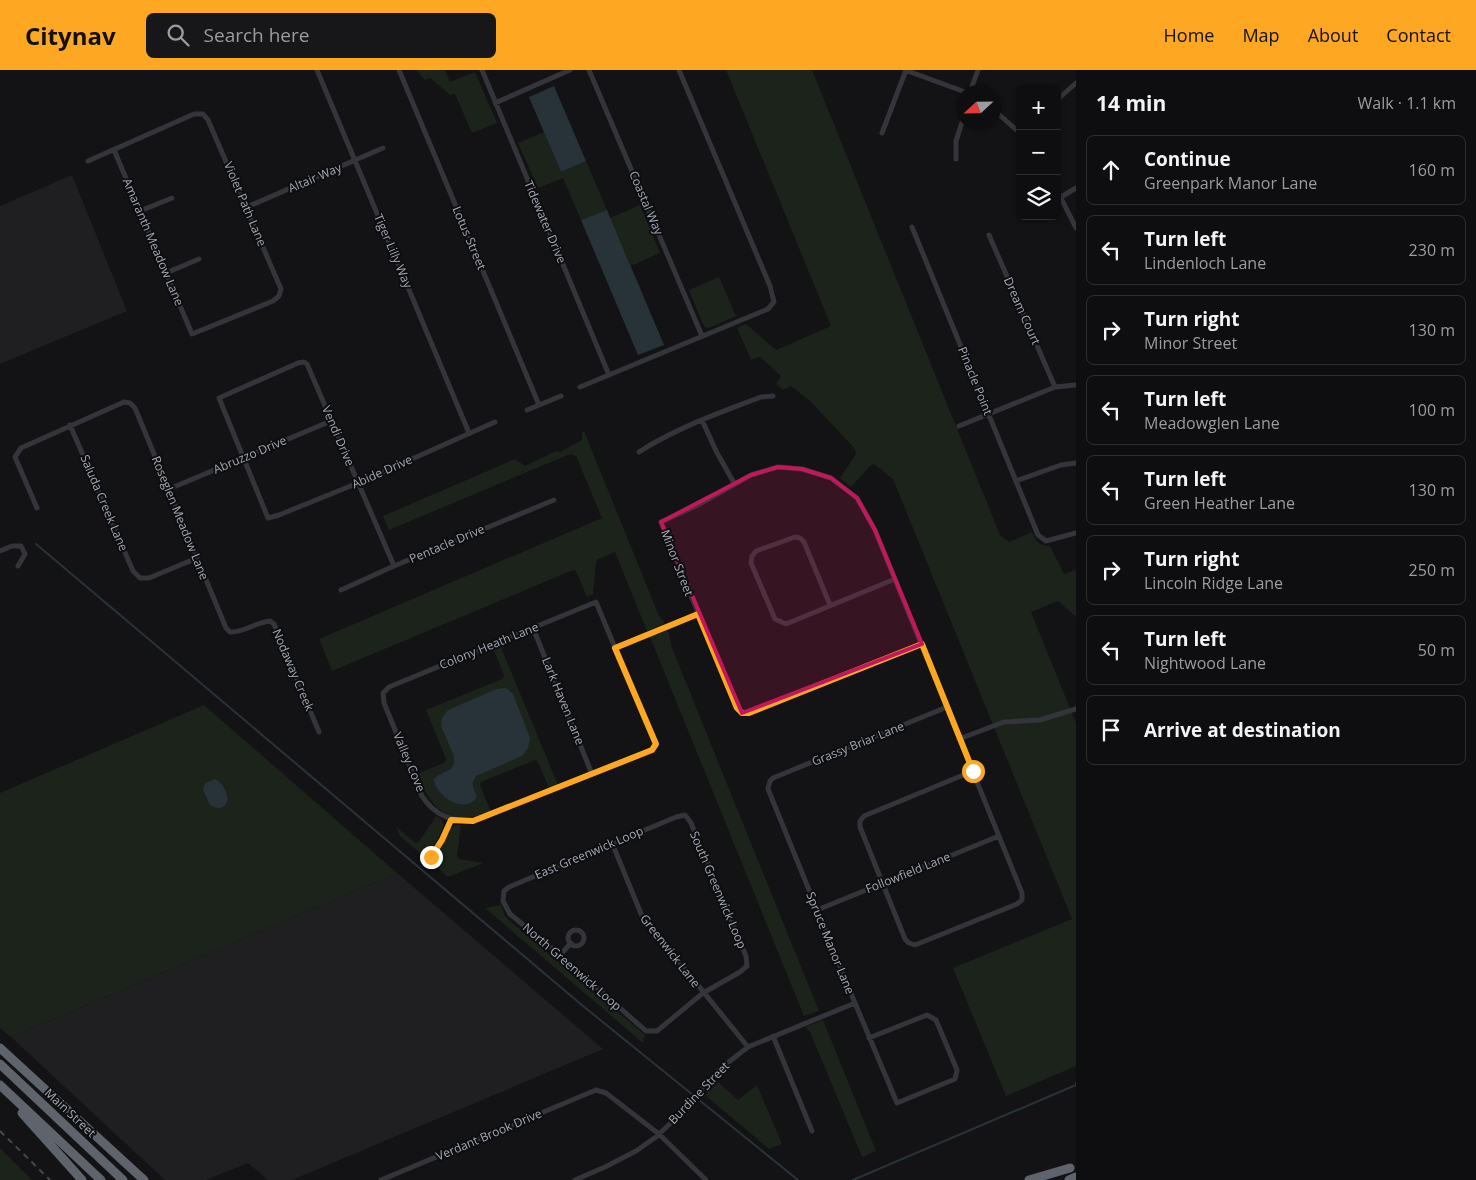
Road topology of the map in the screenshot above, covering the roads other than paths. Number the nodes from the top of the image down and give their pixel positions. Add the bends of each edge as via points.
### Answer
1 (317, 70) edge
2 (399, 70) edge
3 (482, 70) edge
4 (570, 70) edge
5 (589, 70) edge
6 (679, 70) edge
7 (906, 70) edge
8 (978, 70) edge
9 (1076, 83) edge
10 (973, 85) edge
11 (956, 89) edge
12 (1061, 96) edge
13 (495, 103) junction
14 (1001, 116) edge
15 (960, 130) edge
16 (1017, 130) edge
17 (882, 133) dead end
18 (383, 148) dead end
19 (114, 150) junction
20 (956, 159) dead end
21 (355, 160) junction
22 (88, 161) dead end
23 (1076, 188) edge
24 (1061, 197) joint
25 (172, 198) dead end
26 (247, 207) junction
27 (140, 211) junction
28 (912, 227) dead end
29 (1076, 228) edge
30 (989, 235) dead end
31 (199, 259) dead end
32 (166, 272) junction
33 (192, 334) joint
34 (702, 336) junction
35 (609, 375) junction
36 (1076, 385) edge
37 (580, 387) dead end
38 (1055, 387) junction
39 (561, 396) dead end
40 (773, 396) dead end
41 (539, 405) junction
42 (528, 410) dead end
43 (988, 414) junction
44 (702, 420) junction
45 (331, 421) junction
46 (495, 422) dead end
47 (70, 425) junction
48 (959, 426) dead end
49 (469, 433) junction
50 (639, 452) dead end
51 (243, 458) junction
52 (1076, 463) edge
53 (1016, 481) junction
54 (358, 483) junction
55 (734, 484) junction
56 (169, 489) junction
57 (554, 500) dead end
58 (37, 508) dead end
59 (1076, 533) edge
60 (0, 551) edge
61 (197, 558) junction
62 (18, 566) dead end
63 (394, 566) junction
64 (895, 578) junction
65 (341, 590) dead end
66 (830, 606) junction
67 (698, 614) junction
68 (533, 628) junction
69 (230, 632) joint
70 (922, 644) junction
71 (615, 648) junction
72 (383, 693) joint
73 (947, 707) junction
74 (1076, 708) edge
75 (319, 732) dead end
76 (960, 739) junction
77 (973, 771) junction
78 (592, 774) junction
79 (770, 781) joint
80 (685, 815) joint
81 (451, 820) junction
82 (999, 836) junction
83 (612, 843) junction
84 (431, 857) dead end
85 (882, 883) junction
86 (503, 901) joint
87 (817, 910) junction
88 (571, 943) dead end
89 (560, 955) junction
90 (704, 993) junction
91 (855, 1003) junction
92 (773, 1036) junction
93 (869, 1038) junction
94 (748, 1047) junction
95 (0, 1048) edge
96 (0, 1064) edge
97 (0, 1087) edge
98 (812, 1131) dead end
99 (659, 1134) junction
100 (67, 1148) junction
101 (1073, 1167) edge
102 (1075, 1179) edge
103 (82, 1180) edge
104 (94, 1180) edge
105 (101, 1180) edge
106 (122, 1180) edge
107 (144, 1180) edge
108 (381, 1180) edge
109 (575, 1180) edge
110 (706, 1180) edge
111 (1029, 1180) edge
112 (1041, 1180) edge
113 (1069, 1180) edge

1 - 21 street, Tiger Lilly Way
2 - 41 street, Lotus Street
3 - 13 street, Tidewater Drive
4 - 13 street
5 - 34 street, Coastal Way
6 - 34 street via 774,302 768,309
7 - 11 street
7 - 17 street
8 - 10 street
9 - 12 street
13 - 35 street, Tidewater Drive
14 - 16 street
15 - 20 street
18 - 21 street, Altair Way
19 - 22 street
19 - 26 street, Violet Path Lane via 194,114 203,114
19 - 27 street, Amaranth Meadow Lane
21 - 26 street, Altair Way
21 - 49 street, Tiger Lilly Way
23 - 24 street
24 - 29 street
25 - 27 street
26 - 33 street, Violet Path Lane via 281,290 279,296 273,302
27 - 32 street, Amaranth Meadow Lane
28 - 43 street, Pinacle Point
30 - 38 street, Dream Court
31 - 32 street
32 - 33 street, Amaranth Meadow Lane
34 - 35 street
35 - 37 street
36 - 38 street
38 - 43 street
39 - 41 street
40 - 44 street via 761,397
41 - 42 street
43 - 48 street
43 - 53 street, Pinacle Point
44 - 50 street via 657,440
44 - 55 street
45 - 51 street, Abruzzo Drive
45 - 51 street, Vendi Drive via 307,364 298,363 219,398
45 - 54 street, Vendi Drive
46 - 49 street, Abide Drive
47 - 56 street, Roseglen Meadow Lane via 124,402 130,403
47 - 58 street via 21,448 15,457
47 - 61 street, Saluda Creek Lane via 133,571 140,578 149,578
49 - 54 street, Abide Drive
51 - 54 street, Abide Drive via 268,518
51 - 56 street, Abruzzo Drive
52 - 53 street
53 - 59 street, Pinacle Point via 1038,535 1046,541
54 - 63 street, Vendi Drive
55 - 64 street via 751,475 778,468 802,468 831,478 857,498 875,530
55 - 67 street, Minor Street via 661,522
56 - 61 street, Roseglen Meadow Lane
57 - 63 street, Pentacle Drive
60 - 62 street via 21,546 26,554
61 - 69 street, Roseglen Meadow Lane
63 - 65 street, Pentacle Drive
64 - 66 street
64 - 70 street
66 - 66 street via 800,538 756,551 752,556 751,562 775,619 786,624
67 - 70 street, Minor Street via 737,708 742,713 749,713
67 - 71 street
68 - 71 street, Colony Heath Lane via 596,602
68 - 72 street, Colony Heath Lane via 389,687
68 - 78 street, Lark Haven Lane
69 - 75 street, Nodaway Creek via 264,621 274,624
70 - 73 street
71 - 78 street via 656,744 652,750
72 - 81 street, Valley Cove via 384,703 422,796 429,806
73 - 76 street
73 - 79 street, Grassy Briar Lane
74 - 76 street via 1040,720 1004,722
76 - 77 street
77 - 82 street
77 - 85 street via 864,816 860,828
78 - 81 street via 473,821
79 - 87 street, Spruce Manor Lane via 768,789
80 - 83 street, East Greenwick Loop
80 - 90 street, South Greenwick Loop via 746,956 747,966
81 - 84 street
82 - 85 street, Followfield Lane
82 - 85 street via 1022,900 915,945 905,939
83 - 86 street, East Greenwick Loop via 509,887 504,891
83 - 90 street, Greenwick Lane via 642,916
85 - 87 street, Followfield Lane
86 - 89 street, North Greenwick Loop via 510,914
87 - 91 street, Spruce Manor Lane
88 - 89 street
89 - 90 street, North Greenwick Loop via 646,1031 657,1031
90 - 94 street, Greenwick Lane
91 - 92 street, Burdine Street
91 - 93 street, Spruce Manor Lane
92 - 94 street, Burdine Street
92 - 98 street
93 - 93 street, Spruce Manor Lane via 897,1103 955,1079 957,1070 936,1020 927,1015
94 - 99 street, Burdine Street via 721,1068
95 - 107 highway
96 - 106 highway, Main Street
97 - 100 highway
97 - 103 highway
99 - 108 street, Verdant Brook Drive via 606,1093 596,1090
99 - 109 street, Burdine Street via 636,1151
99 - 110 street
100 - 104 highway via 71,1158
100 - 105 highway
101 - 111 highway
101 - 112 highway
102 - 113 highway

